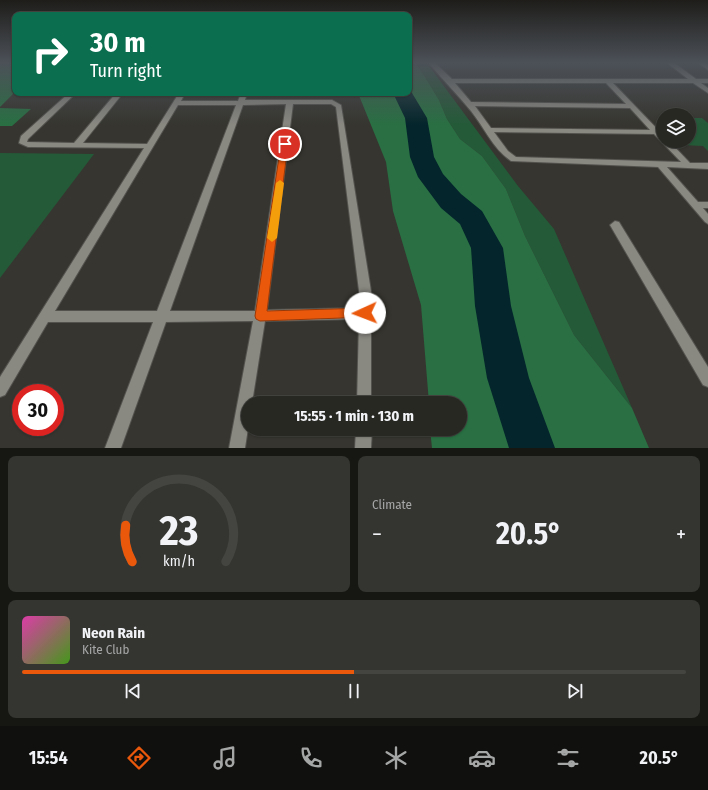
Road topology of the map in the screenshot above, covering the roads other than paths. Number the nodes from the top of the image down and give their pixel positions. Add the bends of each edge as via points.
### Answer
1 (452, 83) edge
2 (610, 83) edge
3 (697, 83) edge
4 (708, 91) edge
5 (70, 96) edge
6 (118, 96) edge
7 (180, 96) edge
8 (242, 98) edge
9 (290, 102) junction
10 (176, 103) junction
11 (470, 104) junction
12 (631, 106) junction
13 (488, 130) junction
14 (656, 132) joint
15 (77, 145) junction
16 (149, 146) junction
17 (672, 148) edge
18 (659, 163) junction
19 (687, 164) junction
20 (708, 166) edge
21 (695, 204) junction
22 (708, 205) edge
23 (708, 220) edge
24 (615, 225) dead end
25 (365, 313) junction
26 (260, 316) junction
27 (44, 317) junction
28 (162, 317) junction
29 (708, 380) edge
30 (0, 390) edge
31 (364, 396) edge
32 (364, 436) edge
33 (113, 448) edge
34 (237, 448) edge
35 (363, 448) edge

1 - 11 street
2 - 12 street
3 - 4 street
5 - 15 street via 22,140 22,143
6 - 15 street
7 - 10 street
8 - 9 street
8 - 10 street
8 - 28 street
9 - 25 street via 332,102 339,106 365,291
9 - 26 street
10 - 16 street
11 - 12 street
11 - 13 street
12 - 14 street
13 - 14 street
13 - 18 street via 505,153 514,159
15 - 16 street
16 - 27 street
17 - 19 street
18 - 19 street
18 - 21 street
19 - 20 street
21 - 22 street
21 - 23 street
24 - 29 street
25 - 26 street
25 - 31 street
26 - 28 street
26 - 34 street
27 - 28 street
27 - 30 street
28 - 33 street
32 - 35 street

